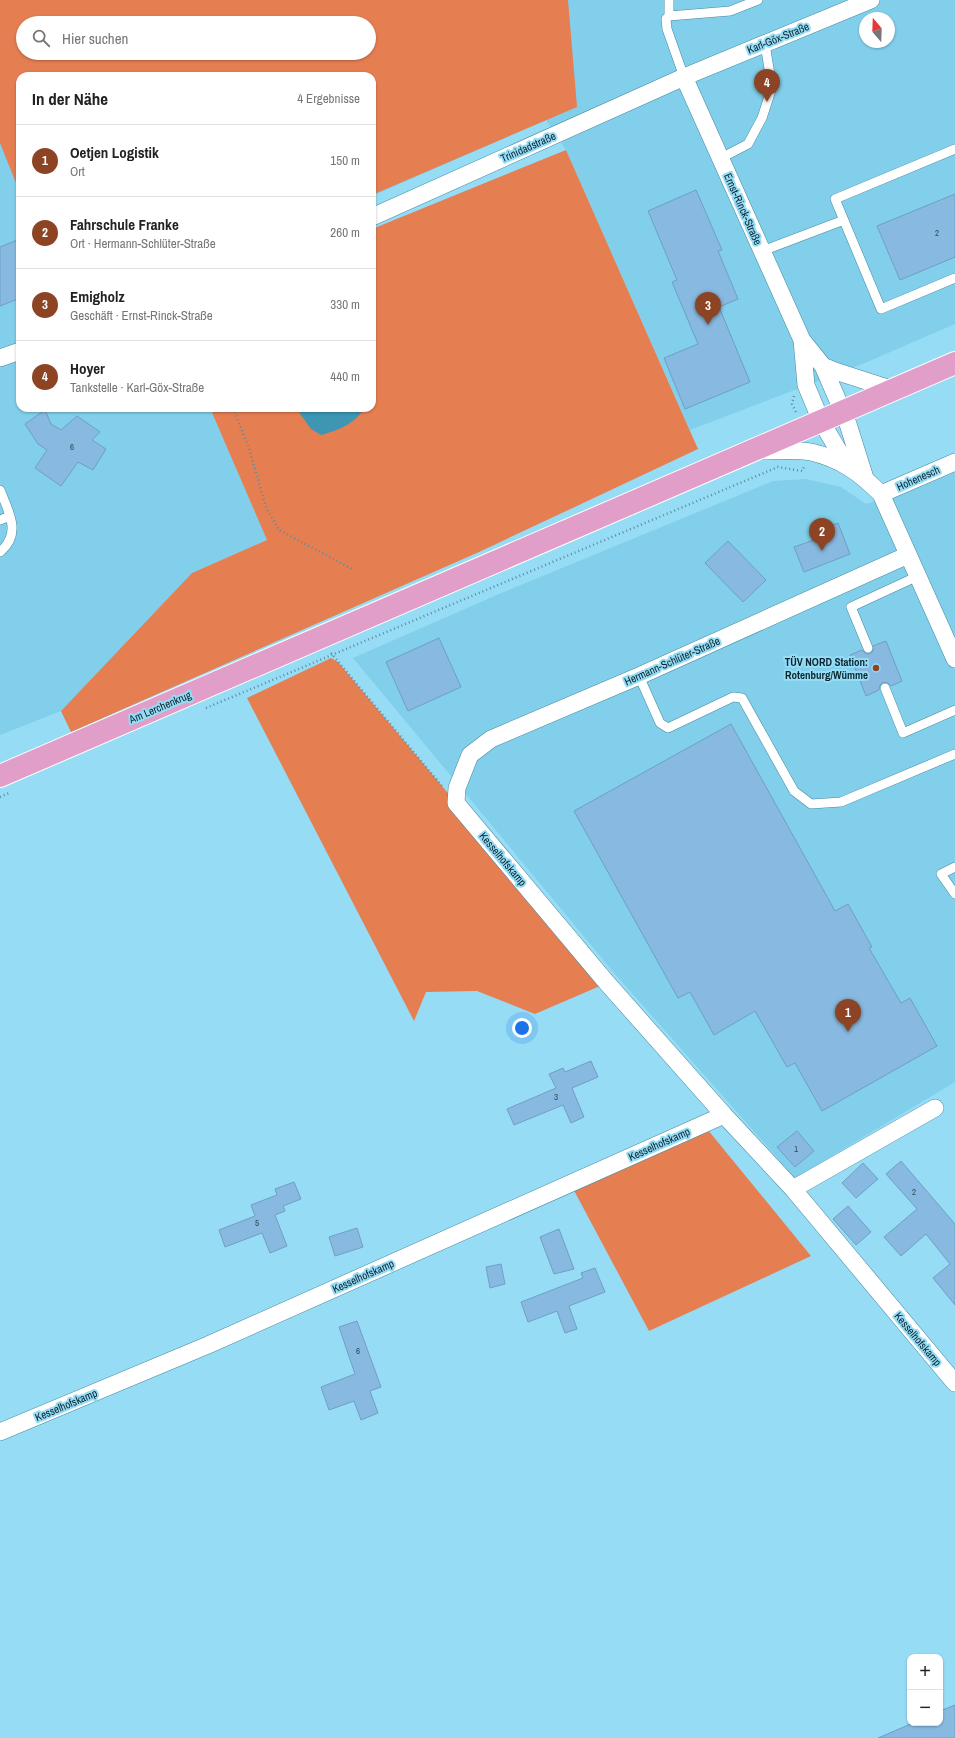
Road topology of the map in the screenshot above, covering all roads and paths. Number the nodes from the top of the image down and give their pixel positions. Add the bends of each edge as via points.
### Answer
1 (669, 0) edge
2 (758, 0) edge
3 (871, 0) edge
4 (669, 16) junction
5 (765, 44) junction
6 (684, 77) junction
7 (955, 149) edge
8 (720, 158) junction
9 (376, 215) edge
10 (844, 220) junction
11 (762, 251) junction
12 (955, 278) edge
13 (802, 340) junction
14 (16, 352) edge
15 (0, 358) edge
16 (955, 363) edge
17 (823, 366) junction
18 (894, 390) junction
19 (235, 412) edge
20 (844, 412) junction
21 (821, 422) junction
22 (755, 451) junction
23 (810, 452) junction
24 (955, 462) edge
25 (847, 465) junction
26 (865, 478) junction
27 (0, 490) edge
28 (881, 494) junction
29 (10, 516) junction
30 (0, 520) edge
31 (0, 552) edge
32 (908, 555) junction
33 (352, 569) dead end
34 (918, 576) junction
35 (326, 646) junction
36 (868, 648) dead end
37 (955, 659) edge
38 (639, 676) junction
39 (885, 688) dead end
40 (202, 710) dead end
41 (955, 710) edge
42 (955, 754) edge
43 (7, 784) edge
44 (457, 796) junction
45 (0, 797) edge
46 (955, 867) edge
47 (955, 894) edge
48 (935, 1108) dead end
49 (724, 1115) junction
50 (793, 1189) junction
51 (955, 1383) edge
52 (0, 1432) edge

1 - 4 lane
2 - 4 lane via 730,11
3 - 5 street, Karl-Göx-Straße
4 - 6 lane via 665,23
5 - 6 street, Karl-Göx-Straße
5 - 8 lane via 772,87 762,118 748,144
6 - 8 street, Ernst-Rinck-Straße
6 - 9 street, Trinidadstraße
7 - 10 lane via 835,199
8 - 11 street, Ernst-Rinck-Straße
10 - 11 lane
10 - 12 lane via 881,309
11 - 13 street, Ernst-Rinck-Straße
13 - 17 street, Ernst-Rinck-Straße
13 - 21 street, Ernst-Rinck-Straße via 806,385
14 - 15 street
16 - 18 main road, Am Lerchenkrug
17 - 18 street
17 - 20 street, Ernst-Rinck-Straße
18 - 20 main road, Am Lerchenkrug
19 - 33 path via 249,448 266,507 279,530
20 - 21 main road, Am Lerchenkrug
20 - 26 street
21 - 22 main road, Am Lerchenkrug
21 - 25 street
22 - 23 street
22 - 35 main road, Am Lerchenkrug
23 - 25 street
23 - 35 path via 802,471 778,467
24 - 28 street, Hohenesch
25 - 26 street
26 - 28 street
27 - 29 lane
28 - 32 street
29 - 30 lane
29 - 31 lane via 10,542
32 - 34 street
32 - 38 street, Hermann-Schlüter-Straße
34 - 36 lane via 851,607
34 - 37 street
35 - 40 path
35 - 43 main road, Am Lerchenkrug
35 - 44 path
38 - 42 lane via 660,723 668,728 733,697 742,698 794,791 811,804 841,802
38 - 44 street, Hermann-Schlüter-Straße via 491,739 470,755
39 - 41 lane via 903,732
43 - 45 path
44 - 49 street, Kesselhofskamp via 607,983
46 - 47 lane via 941,874
48 - 50 street
49 - 50 street, Kesselhofskamp
49 - 52 street, Kesselhofskamp via 208,1345
50 - 51 street, Kesselhofskamp

